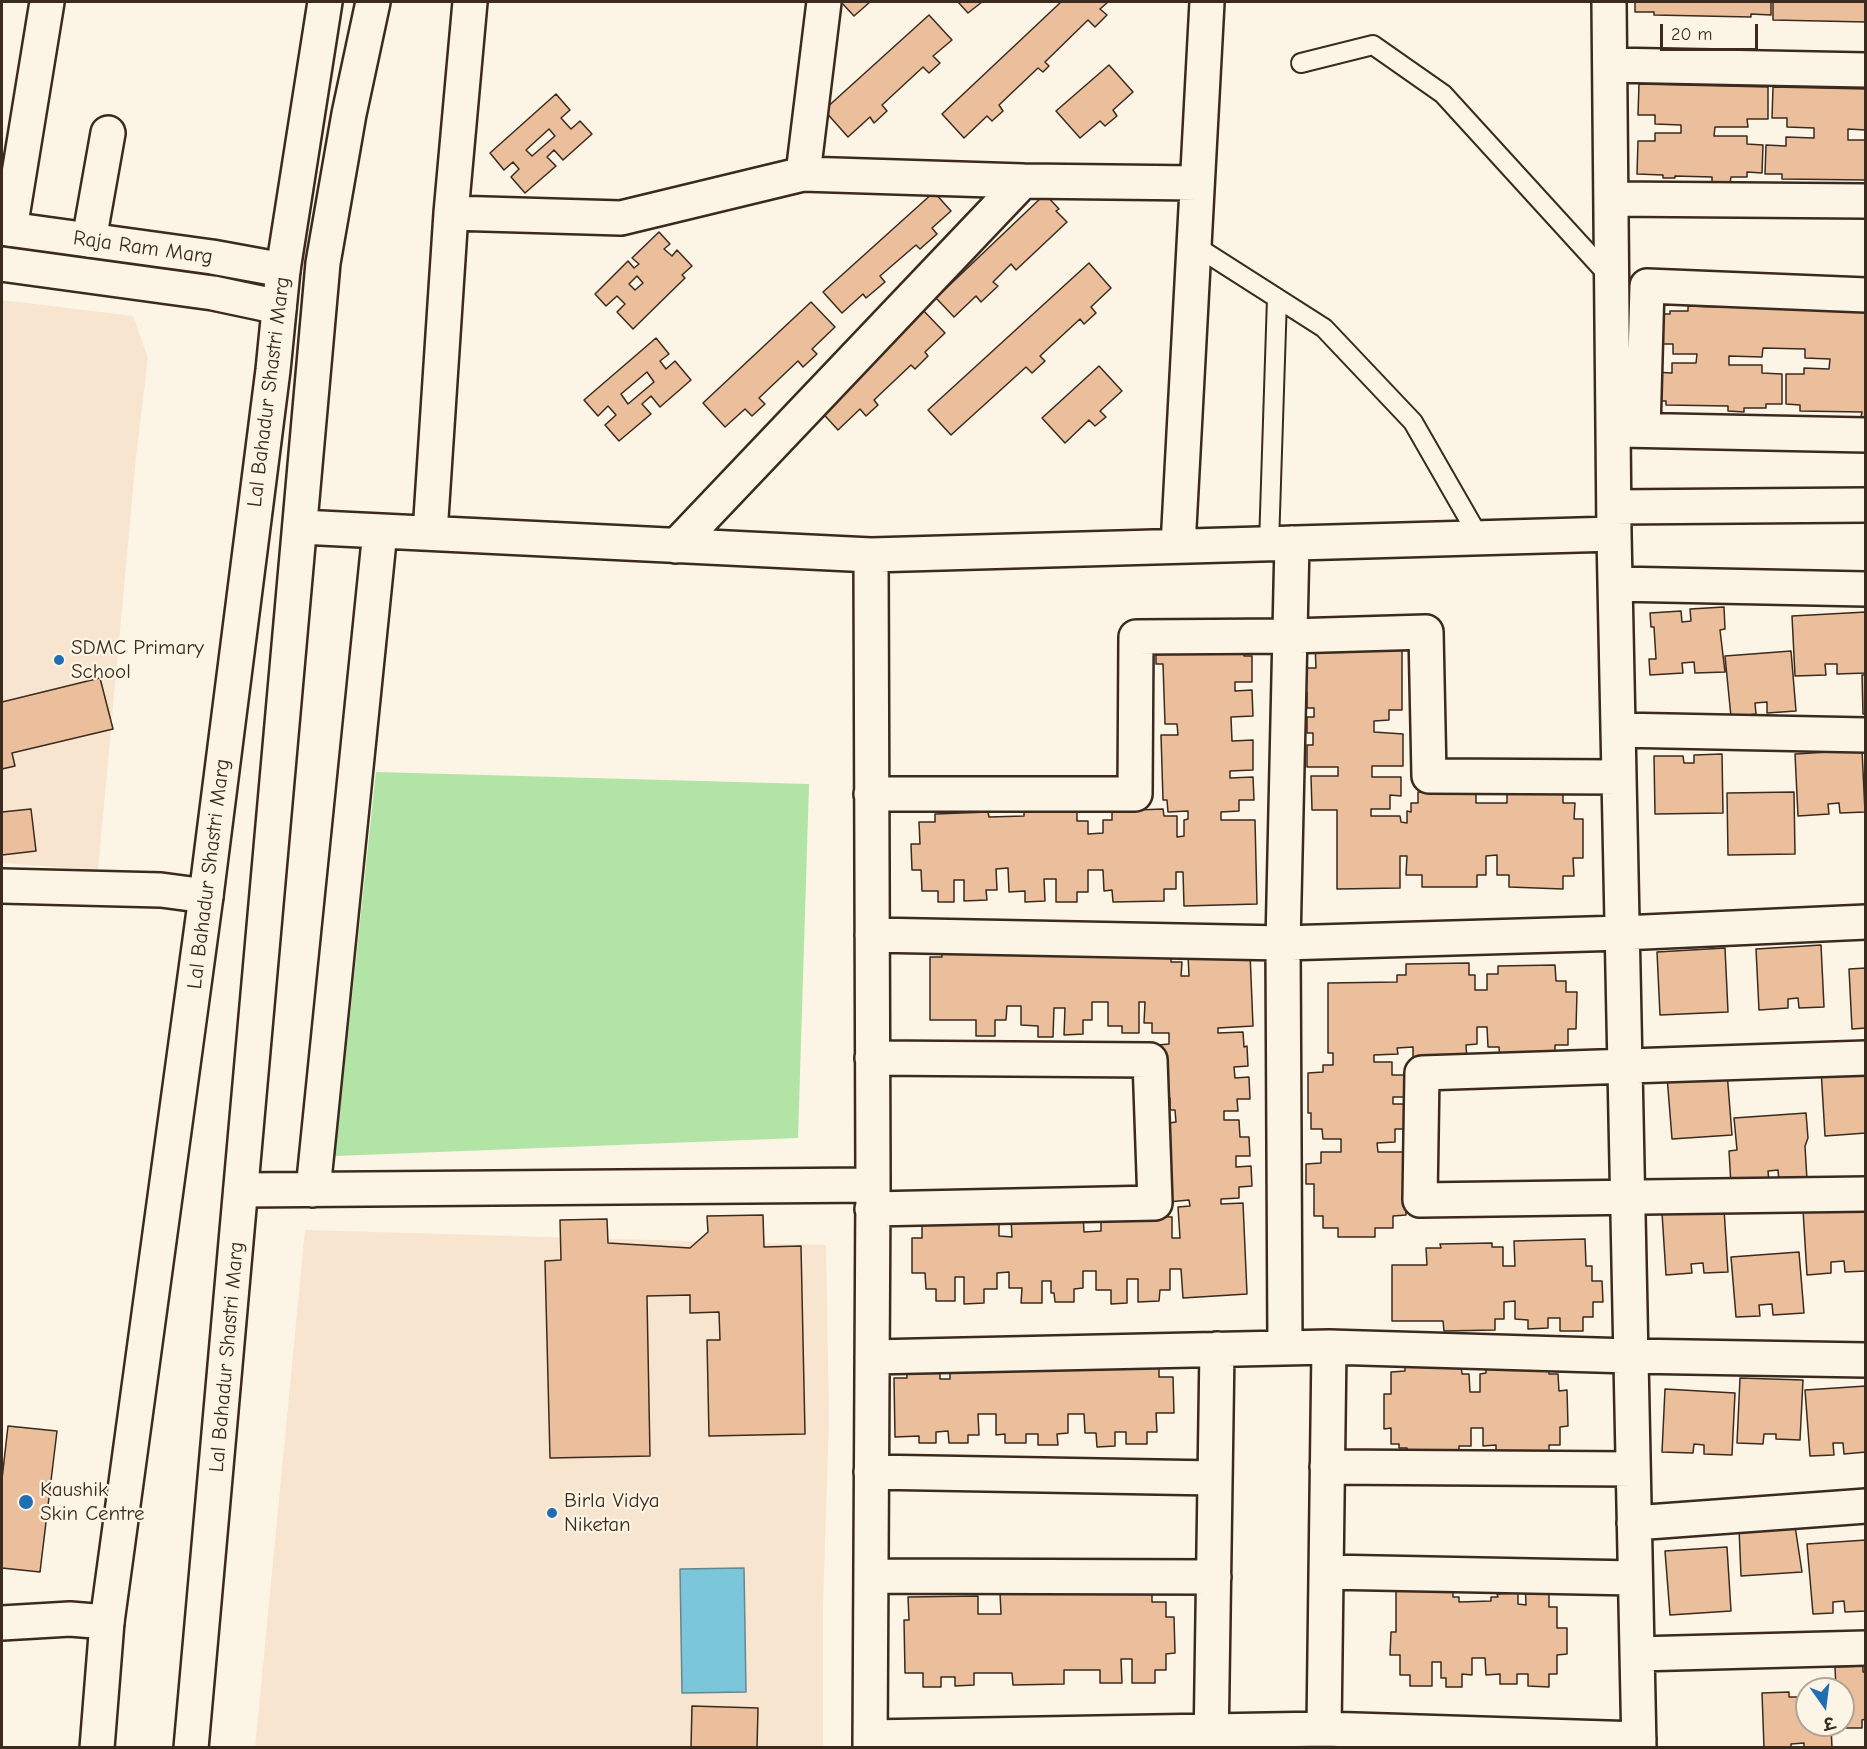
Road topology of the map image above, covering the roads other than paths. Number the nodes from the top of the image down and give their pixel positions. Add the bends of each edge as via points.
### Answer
1 (47, 2) edge
2 (325, 2) edge
3 (373, 2) edge
4 (470, 2) edge
5 (824, 2) edge
6 (1207, 2) edge
7 (1610, 2) edge
8 (1301, 63) dead end
9 (1610, 65) junction
10 (1866, 70) edge
11 (108, 133) dead end
12 (803, 174) junction
13 (1023, 181) junction
14 (1197, 183) junction
15 (1611, 199) junction
16 (1866, 201) edge
17 (451, 213) junction
18 (6, 229) edge
19 (90, 240) junction
20 (1194, 245) junction
21 (2, 264) edge
22 (284, 270) junction
23 (1611, 278) junction
24 (1866, 295) edge
25 (1277, 298) junction
26 (279, 307) junction
27 (1628, 430) junction
28 (1866, 435) edge
29 (1866, 505) edge
30 (1614, 520) junction
31 (300, 527) junction
32 (380, 531) junction
33 (430, 533) junction
34 (1479, 537) junction
35 (1280, 543) junction
36 (676, 546) junction
37 (1178, 546) junction
38 (871, 555) junction
39 (1615, 584) junction
40 (1866, 589) edge
41 (1290, 636) junction
42 (1618, 730) junction
43 (1866, 735) edge
44 (1619, 777) junction
45 (872, 794) junction
46 (2, 886) edge
47 (206, 896) junction
48 (1866, 922) edge
49 (1622, 933) junction
50 (872, 935) junction
51 (1283, 943) junction
52 (872, 1058) junction
53 (1866, 1058) edge
54 (1625, 1065) junction
55 (242, 1190) junction
56 (314, 1190) junction
57 (1866, 1194) edge
58 (872, 1197) junction
59 (1628, 1197) junction
60 (1329, 1347) junction
61 (1286, 1348) junction
62 (1217, 1349) junction
63 (1630, 1356) junction
64 (872, 1357) junction
65 (1866, 1360) edge
66 (1327, 1467) junction
67 (1633, 1470) junction
68 (871, 1472) junction
69 (1215, 1478) junction
70 (1866, 1506) edge
71 (1634, 1523) junction
72 (1326, 1572) junction
73 (871, 1576) junction
74 (1214, 1577) junction
75 (1635, 1578) junction
76 (107, 1622) junction
77 (2, 1623) edge
78 (1866, 1648) edge
79 (1637, 1654) junction
80 (1324, 1729) junction
81 (1286, 1738) edge
82 (1211, 1739) edge
83 (870, 1742) edge
84 (1639, 1743) edge
85 (97, 1748) edge
86 (191, 1748) edge

1 - 18 street
2 - 22 street, Lal Bahadur Shastri Marg
3 - 31 street, Lal Bahadur Shastri Marg via 323,263
4 - 17 street
5 - 12 street
6 - 14 street
7 - 9 street
8 - 23 lane via 1373,45 1443,94
9 - 10 street
9 - 15 street
11 - 19 street
12 - 13 street
12 - 17 street via 621,218
13 - 14 street
13 - 36 street
14 - 20 street
15 - 16 street
15 - 23 street
17 - 33 street
18 - 19 street, Raja Ram Marg
19 - 22 street, Raja Ram Marg
20 - 25 lane
20 - 37 street
21 - 26 street, Raja Ram Marg via 213,293
22 - 26 street, Lal Bahadur Shastri Marg
23 - 27 street
24 - 27 street via 1647,286
25 - 34 lane via 1324,328 1413,422
25 - 35 lane
26 - 47 street, Lal Bahadur Shastri Marg
27 - 28 street
27 - 30 street
29 - 30 street
30 - 34 street
30 - 39 street
31 - 32 street
31 - 55 street, Lal Bahadur Shastri Marg
32 - 33 street
32 - 56 street
33 - 36 street
34 - 35 street
35 - 37 street
35 - 41 street
36 - 38 street
37 - 38 street
38 - 45 street
39 - 40 street
39 - 42 street
41 - 44 street via 1426,632 1429,776
41 - 45 street via 1136,636 1136,794
41 - 51 street
42 - 43 street
42 - 44 street
44 - 49 street
45 - 50 street
46 - 47 street via 161,890
47 - 76 street, Lal Bahadur Shastri Marg
48 - 49 street
49 - 51 street
49 - 54 street
50 - 51 street
50 - 52 street
51 - 61 street
52 - 58 street
52 - 58 street via 1150,1060 1155,1203
53 - 54 street
54 - 59 street
54 - 59 street via 1422,1073 1420,1200
55 - 56 street
55 - 86 street, Lal Bahadur Shastri Marg
56 - 58 street
57 - 59 street
58 - 64 street
59 - 63 street
60 - 61 street
60 - 63 street
60 - 66 street
61 - 62 street
62 - 64 street
62 - 69 street
63 - 65 street
63 - 67 street
64 - 68 street
66 - 67 street
66 - 72 street
67 - 71 street
68 - 69 street
68 - 73 street
69 - 74 street
70 - 71 street
71 - 75 street
72 - 75 street
72 - 80 street
73 - 74 street
73 - 83 street
74 - 82 street
75 - 79 street
76 - 77 street via 70,1619
76 - 85 street, Lal Bahadur Shastri Marg
78 - 79 street
79 - 84 street
80 - 81 street
80 - 84 street
81 - 82 street
82 - 83 street

